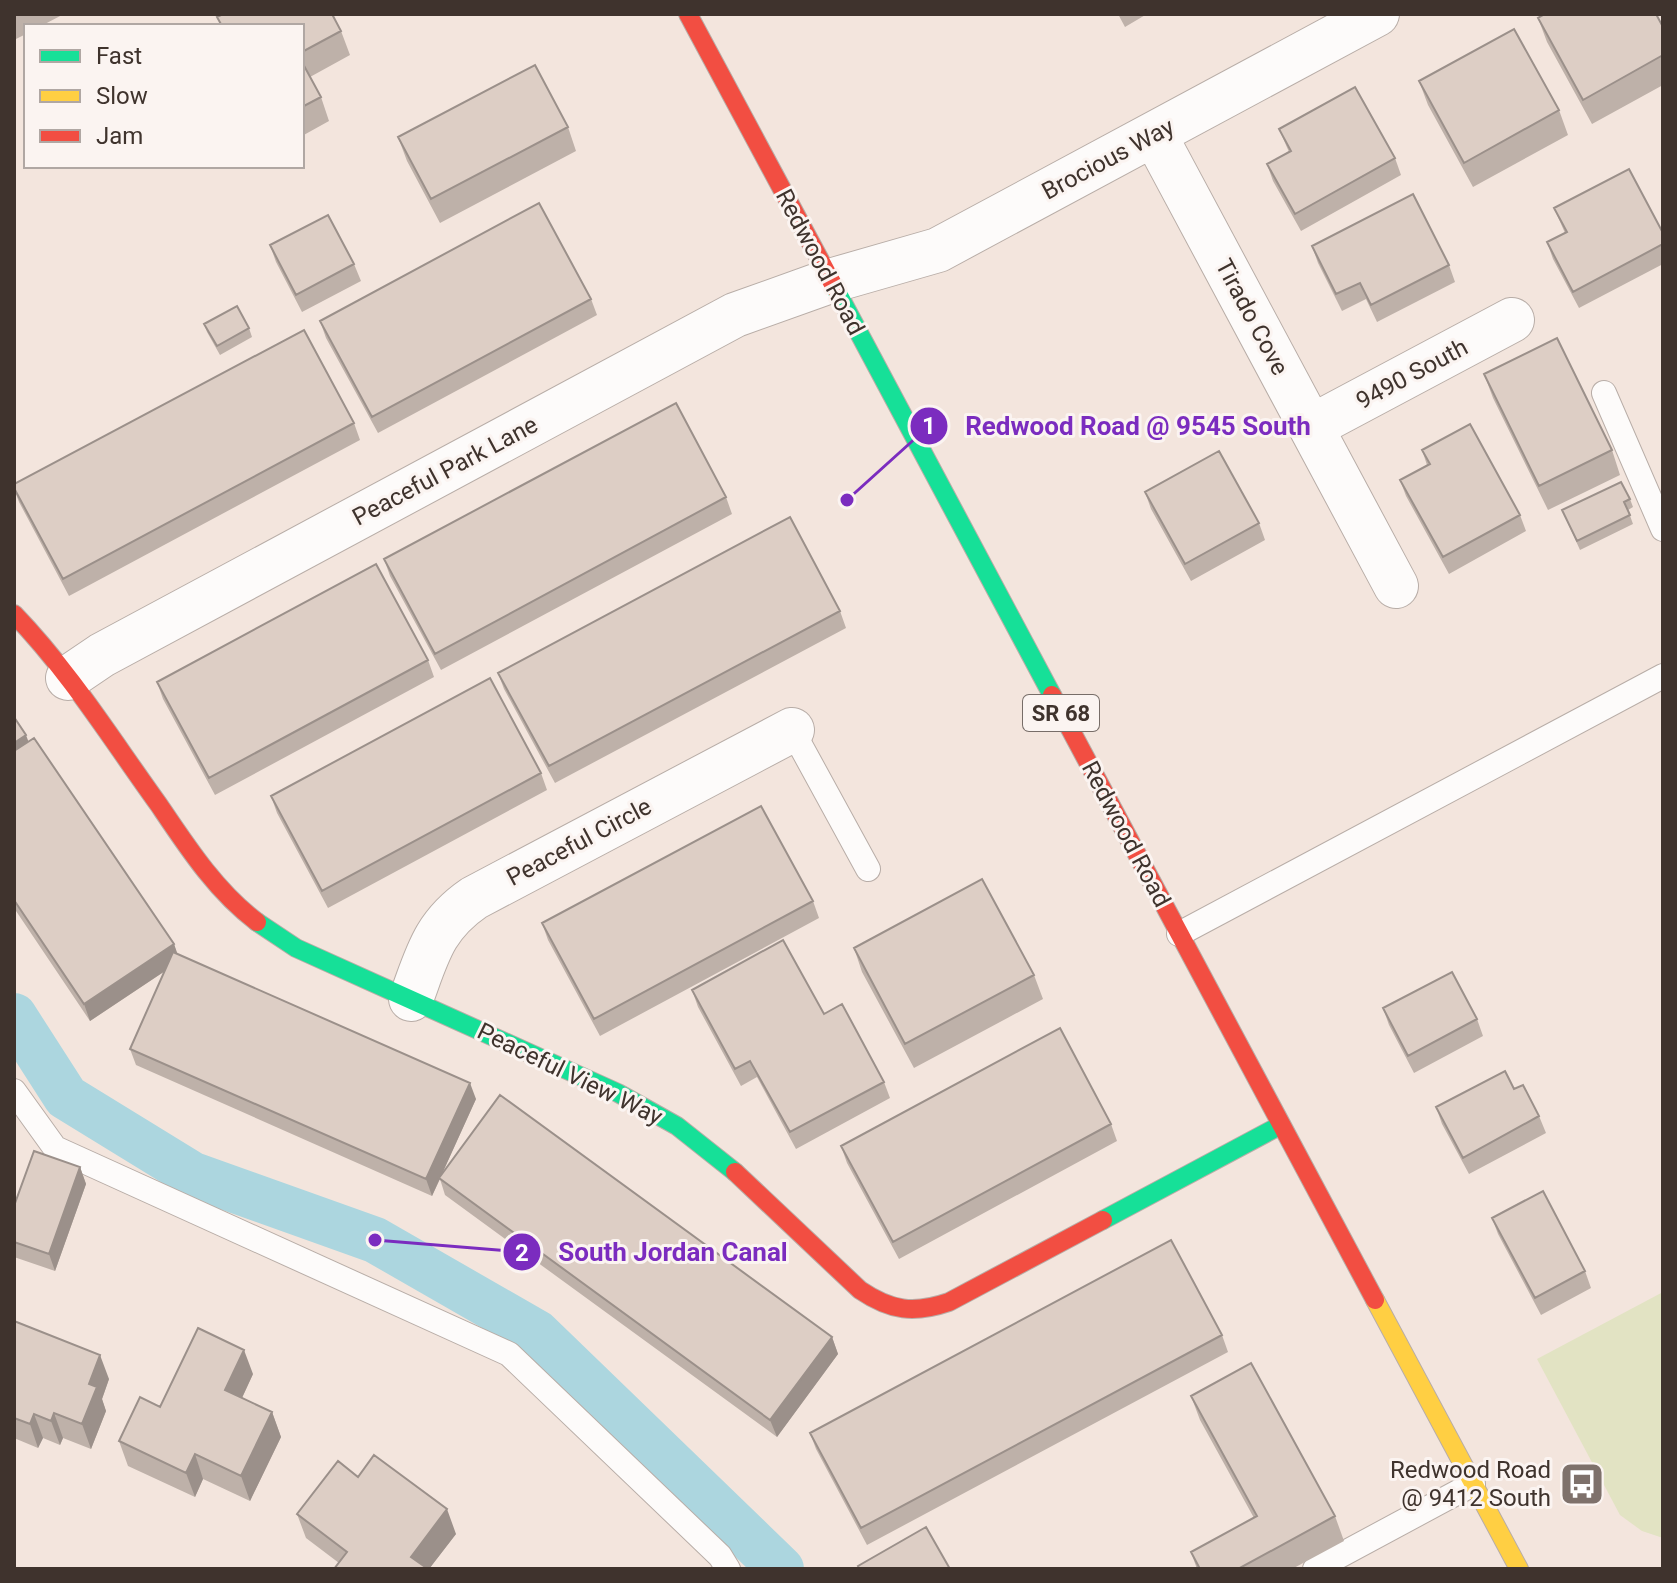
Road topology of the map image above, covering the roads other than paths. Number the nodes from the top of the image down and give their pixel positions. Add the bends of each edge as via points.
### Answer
1 (688, 14) edge
2 (1377, 14) edge
3 (1154, 134) junction
4 (830, 281) junction
5 (1512, 320) dead end
6 (1604, 393) dead end
7 (1311, 427) junction
8 (1663, 529) edge
9 (1396, 586) dead end
10 (14, 614) edge
11 (1663, 676) edge
12 (68, 678) junction
13 (792, 730) joint
14 (868, 869) dead end
15 (1179, 934) junction
16 (411, 999) junction
17 (14, 1091) edge
18 (1281, 1125) junction
19 (1473, 1484) junction
20 (728, 1569) edge
21 (1315, 1569) edge
22 (1519, 1569) edge

1 - 4 main road, Redwood Road / SR 68
2 - 3 street, Brocious Way
3 - 4 street, Brocious Way via 938,250
3 - 7 street, Tirado Cove
4 - 12 street, Peaceful Park Lane via 735,315
4 - 15 main road, Redwood Road / SR 68
5 - 7 street, 9490 South
6 - 8 lane
7 - 9 street, Tirado Cove
10 - 12 main road, Peaceful View Way
11 - 15 lane
12 - 16 main road, Peaceful View Way via 205,872 233,902 296,948
13 - 14 lane
13 - 16 street, Peaceful Circle via 456,910 441,927
15 - 18 main road, Redwood Road / SR 68
16 - 18 main road, Peaceful View Way via 618,1093 677,1126 730,1168 860,1290 882,1306 909,1313 949,1302
17 - 20 lane via 55,1148 509,1354
18 - 19 main road, Redwood Road / SR 68
19 - 21 lane
19 - 22 main road, Redwood Road / SR 68

